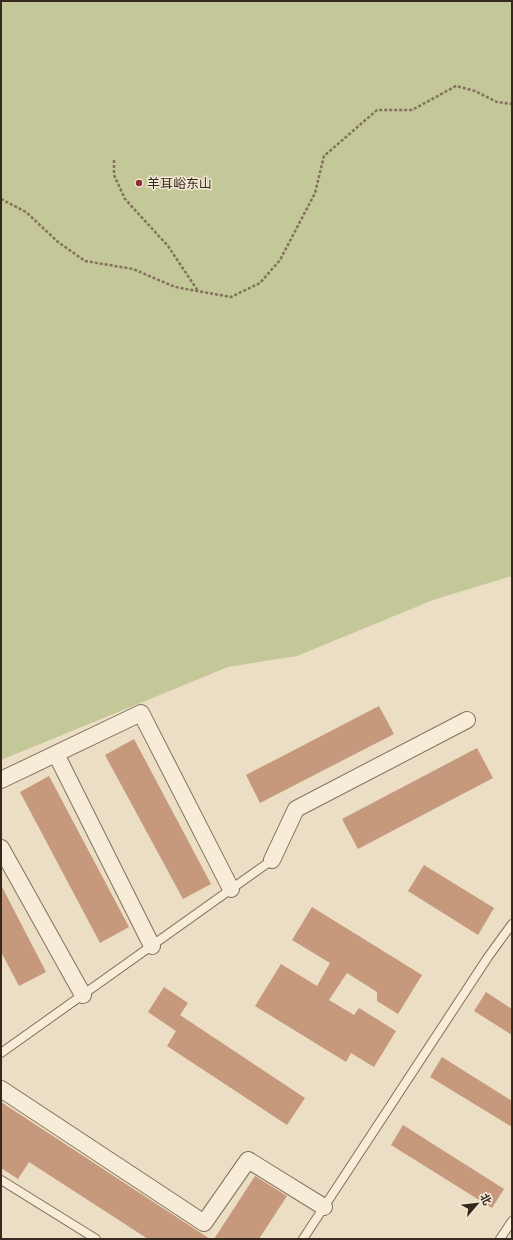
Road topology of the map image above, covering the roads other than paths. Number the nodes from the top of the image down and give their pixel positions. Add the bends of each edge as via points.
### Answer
1 (467, 720) dead end
2 (56, 754) junction
3 (1, 780) edge
4 (1, 848) edge
5 (272, 860) joint
6 (231, 889) junction
7 (512, 924) edge
8 (152, 946) junction
9 (83, 995) junction
10 (1, 1053) edge
11 (1, 1090) edge
12 (1, 1180) edge
13 (324, 1208) junction
14 (512, 1221) edge
15 (96, 1239) edge
16 (303, 1239) edge
17 (500, 1239) edge

1 - 5 street via 296,810
2 - 3 street
2 - 6 street via 141,714
2 - 8 street
4 - 9 street
5 - 6 lane
6 - 8 lane
7 - 13 lane via 488,956
8 - 9 lane
9 - 10 lane
11 - 13 street via 204,1223 248,1160
12 - 15 lane
13 - 16 lane
14 - 17 lane

